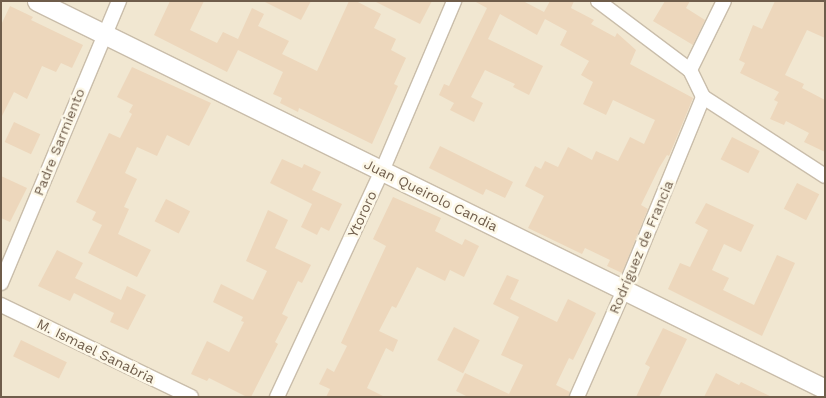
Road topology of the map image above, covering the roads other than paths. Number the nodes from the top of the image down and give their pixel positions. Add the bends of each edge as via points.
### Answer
1 (37, 1) edge
2 (119, 1) edge
3 (454, 1) edge
4 (598, 1) edge
5 (724, 1) edge
6 (104, 34) junction
7 (690, 70) junction
8 (703, 97) junction
9 (382, 170) junction
10 (825, 176) edge
11 (1, 283) edge
12 (624, 290) junction
13 (1, 305) edge
14 (825, 389) edge
15 (191, 397) edge
16 (277, 397) edge
17 (577, 397) edge

1 - 6 street, Juan Queirolo Candia
2 - 6 street, Padre Sarmiento
3 - 9 street, Ytororo
4 - 7 street
5 - 7 street
6 - 9 street, Juan Queirolo Candia
6 - 11 street, Padre Sarmiento
7 - 8 street
8 - 10 street
8 - 12 street, Rodríguez de Francia
9 - 12 street, Juan Queirolo Candia
9 - 16 street, Ytororo
12 - 14 street, Juan Queirolo Candia
12 - 17 street, Rodríguez de Francia
13 - 15 street, M. Ismael Sanabria

